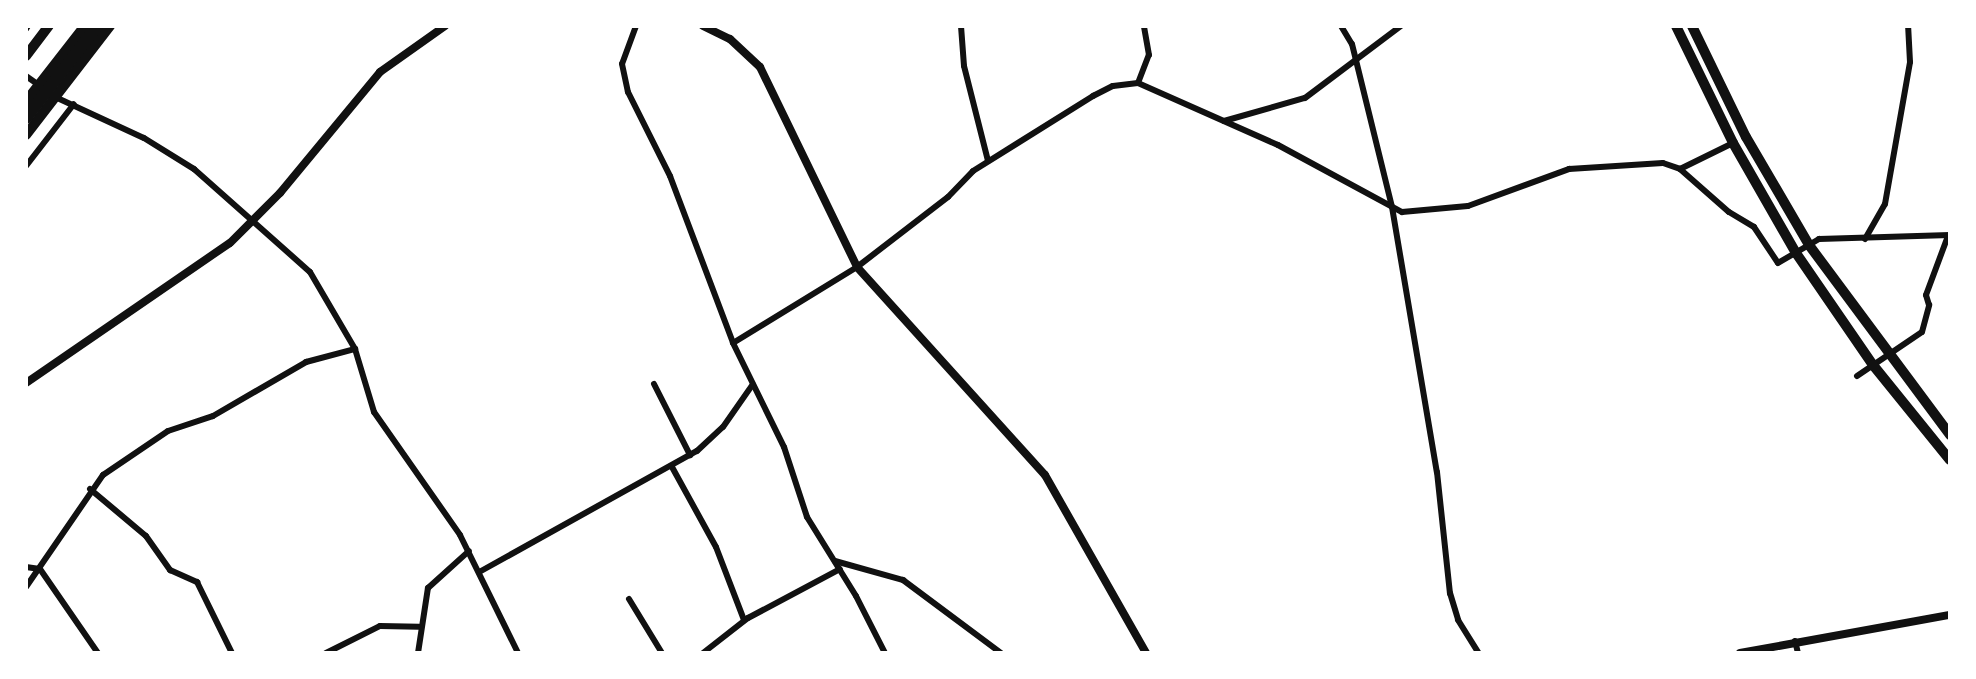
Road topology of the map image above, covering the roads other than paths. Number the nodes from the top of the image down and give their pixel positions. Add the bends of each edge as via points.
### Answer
1 (49, 26) edge
2 (86, 26) edge
3 (97, 26) edge
4 (110, 26) edge
5 (445, 26) edge
6 (636, 26) edge
7 (703, 26) edge
8 (961, 26) edge
9 (1144, 26) edge
10 (1342, 26) edge
11 (1401, 26) edge
12 (1676, 26) edge
13 (1692, 26) edge
14 (1908, 26) edge
15 (26, 56) edge
16 (1357, 61) junction
17 (26, 76) edge
18 (1138, 83) junction
19 (55, 98) junction
20 (26, 103) edge
21 (74, 104) junction
22 (26, 118) edge
23 (1223, 121) junction
24 (26, 135) edge
25 (1733, 144) junction
26 (988, 161) junction
27 (26, 166) edge
28 (1681, 169) junction
29 (1392, 207) junction
30 (253, 223) junction
31 (1949, 235) edge
32 (1865, 239) junction
33 (1809, 245) junction
34 (1796, 253) junction
35 (857, 267) junction
36 (733, 343) junction
37 (355, 349) junction
38 (1886, 355) junction
39 (1873, 365) junction
40 (1857, 376) dead end
41 (26, 383) edge
42 (654, 384) dead end
43 (753, 384) junction
44 (1950, 435) edge
45 (690, 455) junction
46 (1950, 460) edge
47 (672, 467) junction
48 (90, 489) junction
49 (469, 551) junction
50 (835, 561) junction
51 (26, 567) edge
52 (40, 569) junction
53 (840, 569) junction
54 (481, 571) junction
55 (26, 587) edge
56 (629, 599) dead end
57 (1950, 615) edge
58 (744, 620) junction
59 (419, 627) junction
60 (1795, 641) junction
61 (98, 653) edge
62 (232, 653) edge
63 (326, 653) edge
64 (418, 653) edge
65 (518, 653) edge
66 (662, 653) edge
67 (703, 653) edge
68 (885, 653) edge
69 (1001, 653) edge
70 (1146, 653) edge
71 (1479, 653) edge
72 (1740, 653) edge
73 (1798, 653) edge

1 - 15 main road
2 - 20 highway
3 - 22 highway
4 - 19 main road
5 - 30 street via 380,72
6 - 36 street via 624,50 624,78 670,176
7 - 35 street via 750,55 768,79
8 - 26 street via 964,66
9 - 18 street via 1149,55
10 - 16 street
11 - 16 street
12 - 25 main road
13 - 33 main road via 1746,137
14 - 32 street via 1909,62 1885,204
16 - 23 street via 1305,98
16 - 29 street
17 - 19 street
18 - 23 street
18 - 26 street via 1113,86 1093,96
19 - 21 street
19 - 24 main road
21 - 27 street
21 - 30 street via 194,169
23 - 29 street
25 - 28 street
25 - 34 main road
26 - 35 street
28 - 29 street via 1663,163 1569,169 1468,206 1437,212
28 - 34 street via 1728,212 1754,227 1778,263
29 - 71 street via 1437,472 1450,593 1458,620
30 - 37 street via 310,272
30 - 41 street via 205,264
31 - 32 street
31 - 38 street via 1926,295 1929,305 1922,332
32 - 33 street via 1819,239
33 - 34 street
33 - 38 main road
34 - 39 main road
35 - 36 street
35 - 70 street via 1045,475
36 - 43 street
37 - 48 street via 306,362 213,416 167,431
37 - 49 street via 374,412
38 - 39 street
38 - 44 main road
39 - 40 street
39 - 46 main road
42 - 45 street
43 - 45 street via 723,427
43 - 50 street via 784,447 807,517
45 - 47 street
47 - 54 street
47 - 58 street via 716,547
48 - 52 street
48 - 62 street via 146,537 170,570 197,582
49 - 54 street
49 - 59 street via 428,588
50 - 53 street
50 - 69 street via 903,580
51 - 52 street
52 - 55 street
52 - 61 street
53 - 58 street
53 - 68 street
54 - 65 street
56 - 66 street
57 - 60 street
58 - 67 street
59 - 63 street via 380,626
59 - 64 street
60 - 72 street
60 - 73 street

